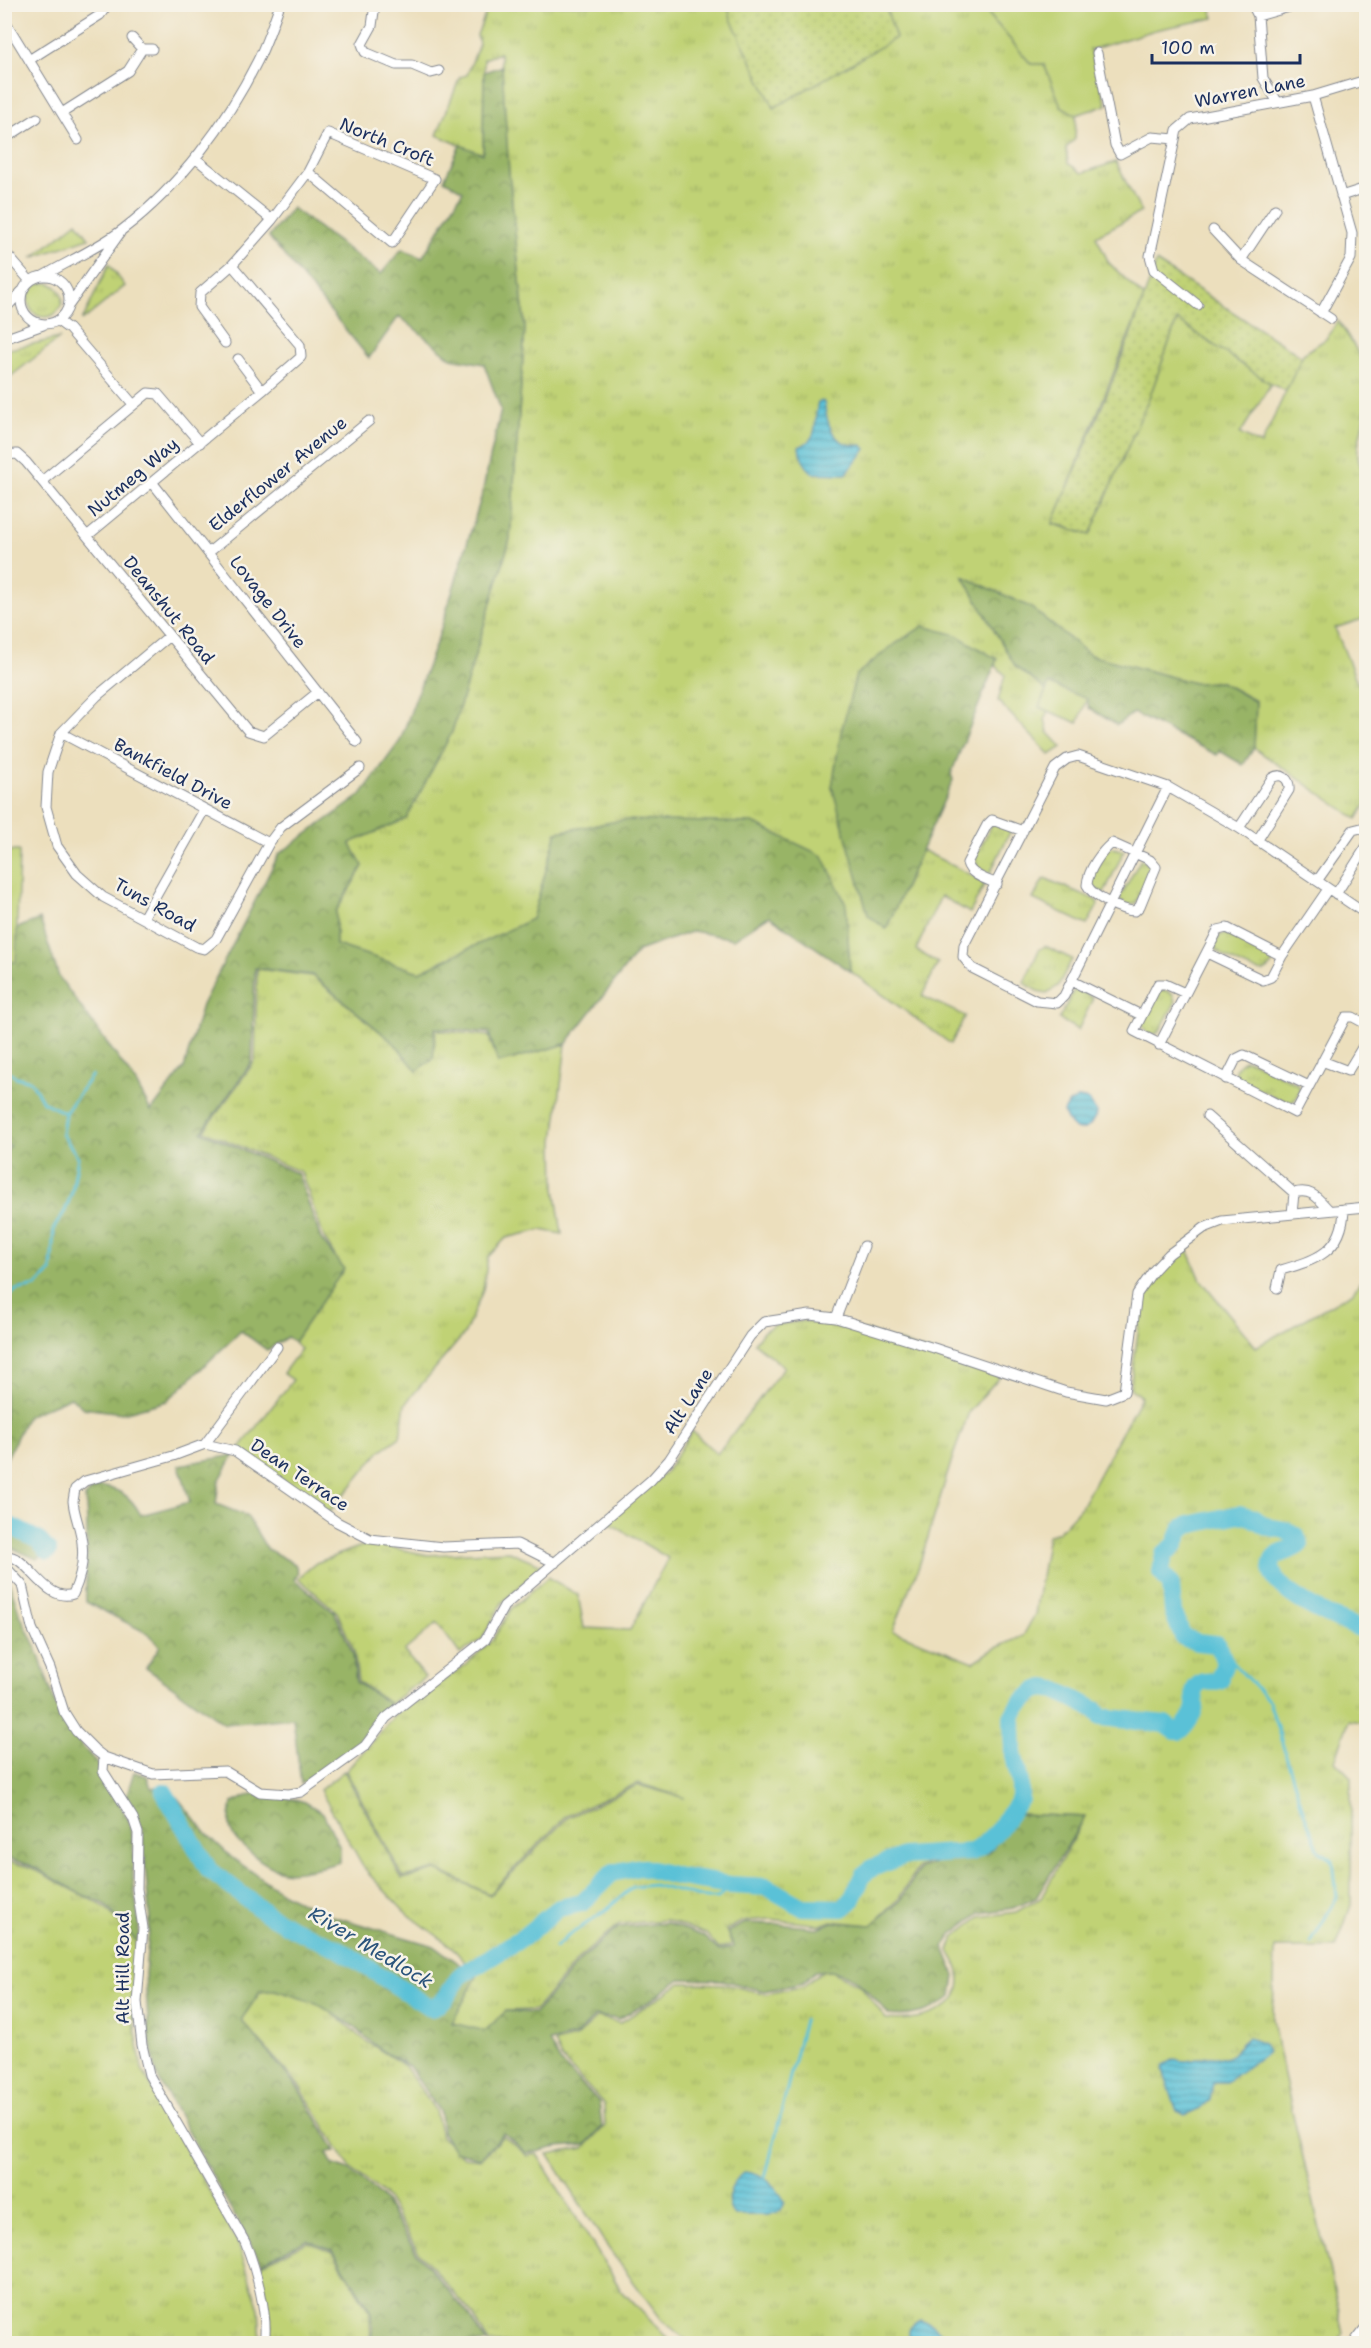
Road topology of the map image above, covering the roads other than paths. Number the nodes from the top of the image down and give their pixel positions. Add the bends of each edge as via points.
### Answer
1 (108, 4) edge
2 (280, 4) edge
3 (375, 4) edge
4 (1252, 4) edge
5 (1300, 4) edge
6 (1258, 16) junction
7 (4, 20) edge
8 (132, 38) dead end
9 (1097, 53) dead end
10 (29, 60) junction
11 (439, 71) dead end
12 (1366, 80) edge
13 (1312, 96) junction
14 (1277, 101) junction
15 (62, 113) junction
16 (37, 118) dead end
17 (4, 139) edge
18 (1174, 139) junction
19 (78, 140) dead end
20 (195, 158) junction
21 (308, 172) junction
22 (1366, 188) edge
23 (1341, 196) junction
24 (1275, 209) dead end
25 (272, 220) junction
26 (1213, 230) dead end
27 (121, 231) junction
28 (4, 250) edge
29 (1241, 260) junction
30 (232, 265) junction
31 (43, 276) junction
32 (30, 281) junction
33 (22, 291) junction
34 (1198, 305) dead end
35 (68, 306) junction
36 (4, 310) edge
37 (1322, 312) junction
38 (1331, 319) dead end
39 (57, 321) junction
40 (45, 325) junction
41 (4, 339) edge
42 (225, 343) dead end
43 (238, 359) dead end
44 (262, 391) junction
45 (133, 404) junction
46 (369, 421) dead end
47 (200, 442) junction
48 (4, 455) edge
49 (42, 481) junction
50 (152, 483) junction
51 (87, 536) junction
52 (208, 553) junction
53 (169, 636) junction
54 (318, 692) junction
55 (61, 733) junction
56 (357, 742) dead end
57 (360, 768) dead end
58 (1168, 787) junction
59 (204, 810) junction
60 (1239, 828) junction
61 (1366, 830) edge
62 (1023, 831) junction
63 (1257, 841) junction
64 (269, 843) junction
65 (1366, 846) edge
66 (1134, 853) junction
67 (1317, 881) junction
68 (997, 884) junction
69 (1332, 891) junction
70 (1110, 902) junction
71 (1366, 914) edge
72 (143, 918) junction
73 (1207, 953) junction
74 (1282, 956) junction
75 (1072, 981) junction
76 (1185, 993) junction
77 (1141, 1015) junction
78 (1366, 1024) edge
79 (1366, 1041) edge
80 (1159, 1045) junction
81 (1322, 1061) junction
82 (1226, 1079) junction
83 (1309, 1086) junction
84 (1207, 1116) dead end
85 (1294, 1193) junction
86 (1366, 1206) edge
87 (1328, 1209) junction
88 (1344, 1209) junction
89 (1292, 1214) junction
90 (864, 1246) dead end
91 (1277, 1288) dead end
92 (836, 1318) junction
93 (277, 1347) dead end
94 (205, 1444) junction
95 (4, 1555) edge
96 (555, 1563) junction
97 (4, 1565) edge
98 (104, 1756) junction
99 (1366, 2331) edge
100 (264, 2343) edge
101 (1356, 2343) edge

1 - 10 street via 100,15
2 - 20 street via 258,59 214,135
3 - 11 street via 372,26 362,44 365,52 396,65
4 - 6 street
5 - 6 street
6 - 14 street via 1263,78
7 - 10 street
8 - 15 street via 147,49 128,71
9 - 18 street via 1120,154 1152,137
10 - 15 street
12 - 13 street, Warren Lane
13 - 14 street, Warren Lane
13 - 23 street
14 - 18 street, Warren Lane via 1190,120
15 - 19 street
16 - 17 street
18 - 34 street via 1150,256 1154,270
20 - 25 street
20 - 27 street
21 - 21 street, North Croft via 392,243 435,178 328,133
21 - 25 street, North Croft
22 - 23 street
23 - 37 street via 1353,233 1351,258
24 - 29 street
25 - 30 street, North Croft
26 - 29 street
27 - 31 street
27 - 35 street
28 - 32 street
29 - 37 street
30 - 42 street, North Croft via 200,293 199,307
30 - 44 street, Nutmeg Way via 300,345 301,357
31 - 32 street
31 - 35 street via 63,284
32 - 33 street
33 - 36 street
33 - 40 street via 20,299 25,314
35 - 39 street
37 - 38 street
39 - 40 street
39 - 45 street via 69,329
40 - 41 street
43 - 44 street
44 - 47 street, Nutmeg Way
45 - 47 street via 148,393 158,394
45 - 49 street
46 - 52 street, Elderflower Avenue
47 - 50 street, Nutmeg Way
48 - 49 street, Deanshut Road via 17,454
49 - 51 street, Deanshut Road
50 - 51 street, Nutmeg Way
50 - 52 street, Lovage Drive
51 - 53 street, Deanshut Road
52 - 54 street, Lovage Drive
53 - 54 street, Deanshut Road via 248,731 264,736
53 - 55 street, Tuns Road via 97,696
54 - 56 street, Lovage Drive
55 - 59 street, Bankfield Drive
55 - 72 street, Tuns Road via 46,785 46,807 57,846 77,874 103,897
57 - 64 street, Tuns Road via 281,827
58 - 60 street
58 - 62 street via 1078,756 1067,759 1055,768
58 - 66 street
59 - 64 street, Bankfield Drive
59 - 72 street
60 - 63 street
60 - 63 street via 1272,778 1285,778 1289,790
61 - 67 street via 1353,830
62 - 68 street
62 - 68 street via 992,820 967,863 974,873
63 - 67 street
64 - 72 street, Tuns Road via 211,945 204,949 196,947
65 - 69 street
66 - 70 street
66 - 70 street via 1156,867 1140,906 1132,912
66 - 70 street via 1112,843 1102,851 1088,878 1091,891
67 - 69 street
68 - 75 street via 964,945 963,957 972,968 1037,1001 1057,1003
69 - 71 street
69 - 74 street
70 - 75 street
73 - 74 street via 1263,980 1271,977
73 - 74 street via 1218,930 1227,928
73 - 76 street
75 - 77 street
76 - 77 street via 1158,984
76 - 80 street
77 - 80 street via 1134,1031
78 - 81 street via 1346,1017
79 - 81 street via 1348,1071
80 - 82 street
81 - 83 street
82 - 83 street via 1236,1059 1244,1054
82 - 83 street via 1294,1113
84 - 85 street
85 - 87 street via 1312,1193
85 - 89 street
86 - 88 street, Alt Lane
87 - 88 street, Alt Lane
87 - 89 street, Alt Lane
88 - 91 street via 1338,1237 1324,1254 1281,1270
89 - 92 street, Alt Lane via 1222,1221 1204,1228 1169,1254 1137,1294 1124,1392 1106,1399 1066,1392
90 - 92 street
92 - 96 street, Alt Lane via 810,1315 764,1322 756,1328 669,1460
93 - 94 street
94 - 95 street via 78,1485 72,1495 82,1560 73,1594 66,1597 54,1592 21,1561
94 - 96 street, Dean Terrace via 235,1451 337,1522 370,1539 443,1546 517,1544
96 - 98 street, Alt Lane via 504,1606 485,1640 386,1718 365,1746 301,1792 261,1792 225,1771 153,1774
97 - 98 street via 22,1585 32,1628 50,1668 63,1712 76,1731
98 - 100 street, Alt Hill Road via 104,1771 138,1833 137,1889 143,1928 137,2002 149,2075 245,2242 255,2268 266,2332
99 - 101 main road

